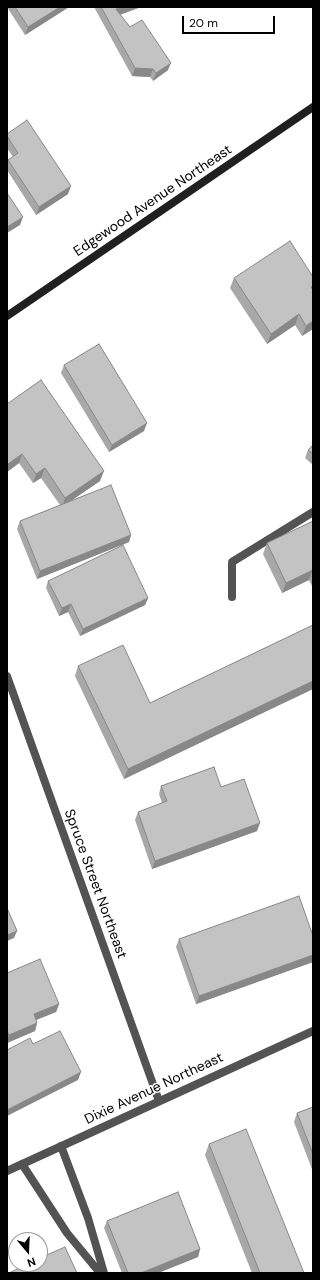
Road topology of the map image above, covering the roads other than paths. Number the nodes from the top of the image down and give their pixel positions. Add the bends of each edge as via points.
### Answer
1 (313, 106) edge
2 (7, 316) edge
3 (313, 512) edge
4 (232, 597) dead end
5 (7, 676) edge
6 (313, 1031) edge
7 (159, 1101) junction
8 (61, 1146) junction
9 (22, 1164) junction
10 (7, 1171) edge
11 (100, 1273) edge
12 (104, 1273) edge

1 - 2 main road, Edgewood Avenue Northeast
3 - 4 street via 232,562
5 - 7 street, Spruce Street Northeast
6 - 7 street, Dixie Avenue Northeast
7 - 8 street, Dixie Avenue Northeast
8 - 9 street, Dixie Avenue Northeast
8 - 12 street via 88,1218
9 - 10 street, Dixie Avenue Northeast
9 - 11 street via 67,1233

